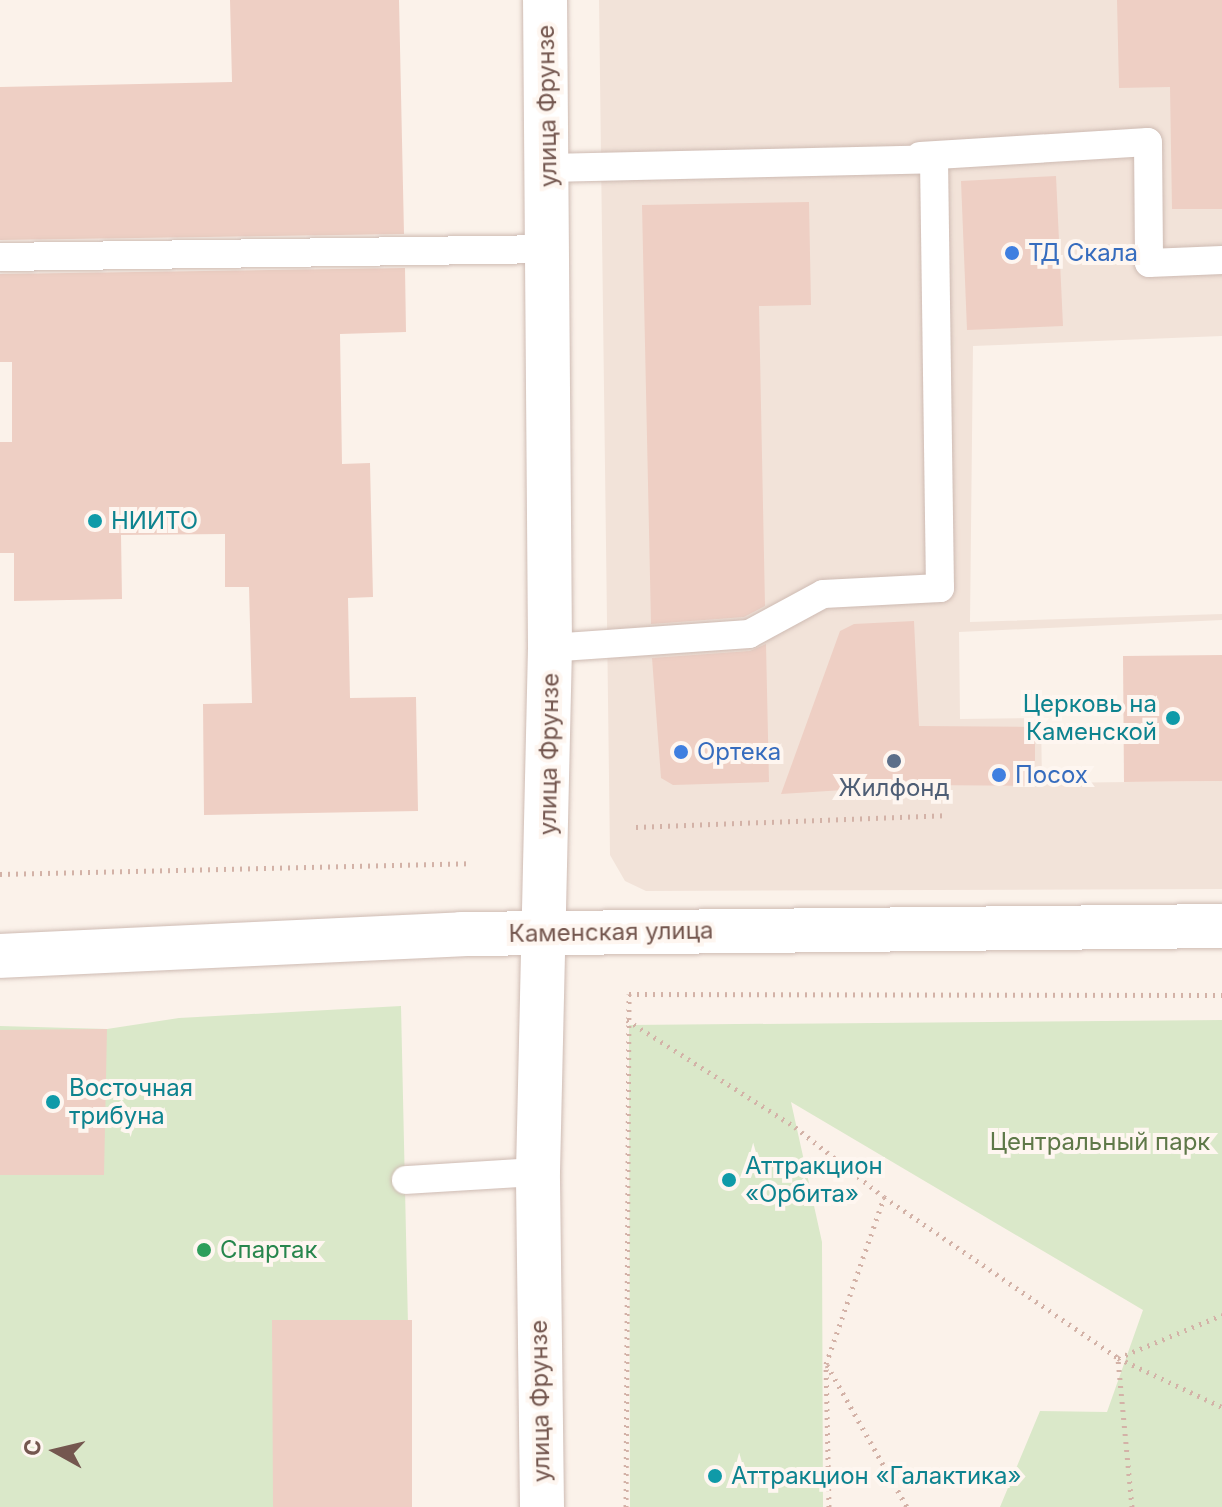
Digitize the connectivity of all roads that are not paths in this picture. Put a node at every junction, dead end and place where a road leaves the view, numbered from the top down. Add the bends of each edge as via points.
1 (545, 0) edge
2 (920, 156) junction
3 (548, 168) junction
4 (549, 249) junction
5 (0, 257) edge
6 (1222, 260) edge
7 (550, 648) junction
8 (1222, 926) edge
9 (545, 932) junction
10 (0, 956) edge
11 (538, 1172) junction
12 (406, 1180) dead end
13 (542, 1507) edge

1 - 3 main road, улица Фрунзе
2 - 3 lane
2 - 6 lane via 1148,142 1149,263
2 - 7 lane via 934,159 940,588 823,594 749,634
3 - 4 main road, улица Фрунзе
4 - 5 lane
4 - 7 main road, улица Фрунзе
7 - 9 main road, улица Фрунзе
8 - 9 main road, Каменская улица
9 - 10 main road, Каменская улица
9 - 11 main road, улица Фрунзе
11 - 12 lane
11 - 13 main road, улица Фрунзе

